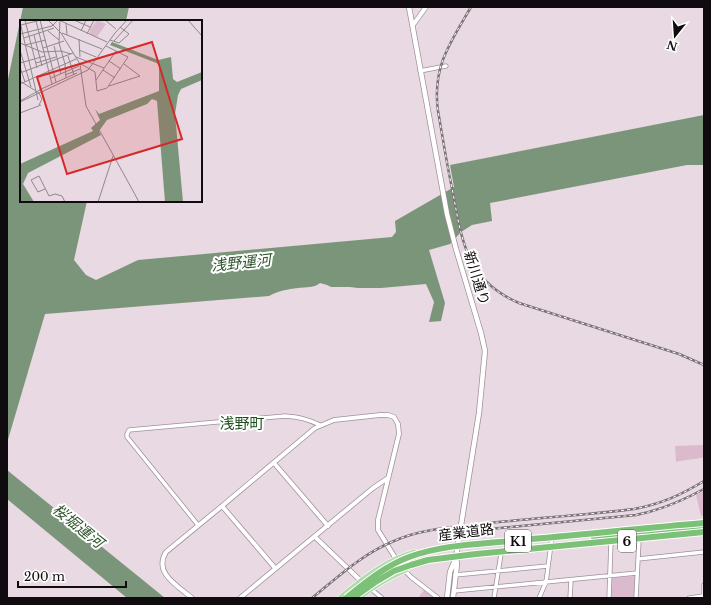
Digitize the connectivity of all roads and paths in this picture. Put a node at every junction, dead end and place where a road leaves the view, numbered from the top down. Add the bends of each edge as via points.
1 (409, 7) edge
2 (426, 7) edge
3 (412, 25) junction
4 (446, 66) dead end
5 (420, 71) junction
6 (320, 425) junction
7 (274, 463) junction
8 (388, 478) junction
9 (222, 506) junction
10 (704, 522) edge
11 (198, 525) junction
12 (328, 526) junction
13 (633, 528) junction
14 (704, 530) edge
15 (315, 536) junction
16 (552, 536) junction
17 (594, 537) junction
18 (639, 540) junction
19 (611, 542) junction
20 (458, 544) junction
21 (478, 544) junction
22 (550, 548) junction
23 (704, 552) edge
24 (476, 554) junction
25 (501, 554) junction
26 (456, 558) junction
27 (638, 558) junction
28 (396, 560) junction
29 (548, 566) junction
30 (275, 568) junction
31 (404, 570) junction
32 (498, 571) junction
33 (637, 573) junction
34 (455, 575) junction
35 (610, 576) junction
36 (571, 580) junction
37 (360, 581) junction
38 (546, 582) junction
39 (704, 585) edge
40 (496, 587) junction
41 (371, 589) junction
42 (454, 591) junction
43 (704, 596) edge
44 (192, 598) edge
45 (240, 598) edge
46 (340, 598) edge
47 (346, 598) edge
48 (353, 598) edge
49 (359, 598) edge
50 (382, 598) edge
51 (438, 598) edge
52 (447, 598) edge
53 (453, 598) edge
54 (494, 598) edge
55 (539, 598) edge
56 (570, 598) edge
57 (609, 598) edge
58 (636, 598) edge
59 (689, 598) edge

1 - 3 main road, 新川通り
2 - 3 street
3 - 5 main road, 新川通り
4 - 5 street
5 - 20 main road, 新川通り via 447,214 485,351 476,434
6 - 7 street
6 - 8 street via 334,420 364,416 394,417 398,424 398,434
6 - 11 street via 285,416 129,430 127,437
7 - 9 street
7 - 12 street
8 - 12 street
8 - 28 street via 378,530
9 - 11 street
9 - 30 street
10 - 13 main road, 産業道路 / 6
10 - 21 highway, K1, bridge
11 - 44 street via 166,552 162,564 168,578
12 - 15 street
13 - 16 main road, 産業道路 / 6
13 - 17 highway
14 - 17 highway
14 - 18 main road, 産業道路 / 6
14 - 24 highway, K1, bridge
15 - 30 street
15 - 37 street
16 - 20 main road, 産業道路 / 6
16 - 22 street
17 - 21 highway, bridge via 512,545
17 - 24 highway, bridge
18 - 19 main road, 産業道路 / 6
18 - 27 street
19 - 22 main road, 産業道路 / 6
19 - 35 street
20 - 26 main road, 新川通り
20 - 28 main road, 産業道路 / 6 via 407,554
21 - 47 highway, K1, bridge via 431,550 405,559 381,571
22 - 25 main road, 産業道路 / 6
22 - 29 street
23 - 27 street
24 - 48 highway, K1, bridge via 428,560 406,566 384,576
25 - 26 main road, 産業道路 / 6
25 - 32 street
26 - 31 main road, 産業道路 / 6 via 432,561
26 - 34 main road, 新川通り
26 - 52 main road, 新川通り via 450,572
27 - 33 street
28 - 31 street
28 - 37 main road, 産業道路 / 6
29 - 32 street
29 - 38 street
30 - 45 street
31 - 41 main road, 産業道路 / 6
31 - 51 street
32 - 34 street
32 - 40 street
33 - 35 street
33 - 58 street
34 - 42 main road, 新川通り
35 - 36 street
35 - 57 street
36 - 38 street
36 - 56 street
37 - 41 street
37 - 46 main road, 産業道路 / 6
38 - 40 street
38 - 55 street
39 - 43 street
40 - 42 street
40 - 54 street
41 - 49 main road, 産業道路 / 6
41 - 50 street
42 - 53 main road, 新川通り
43 - 59 street

